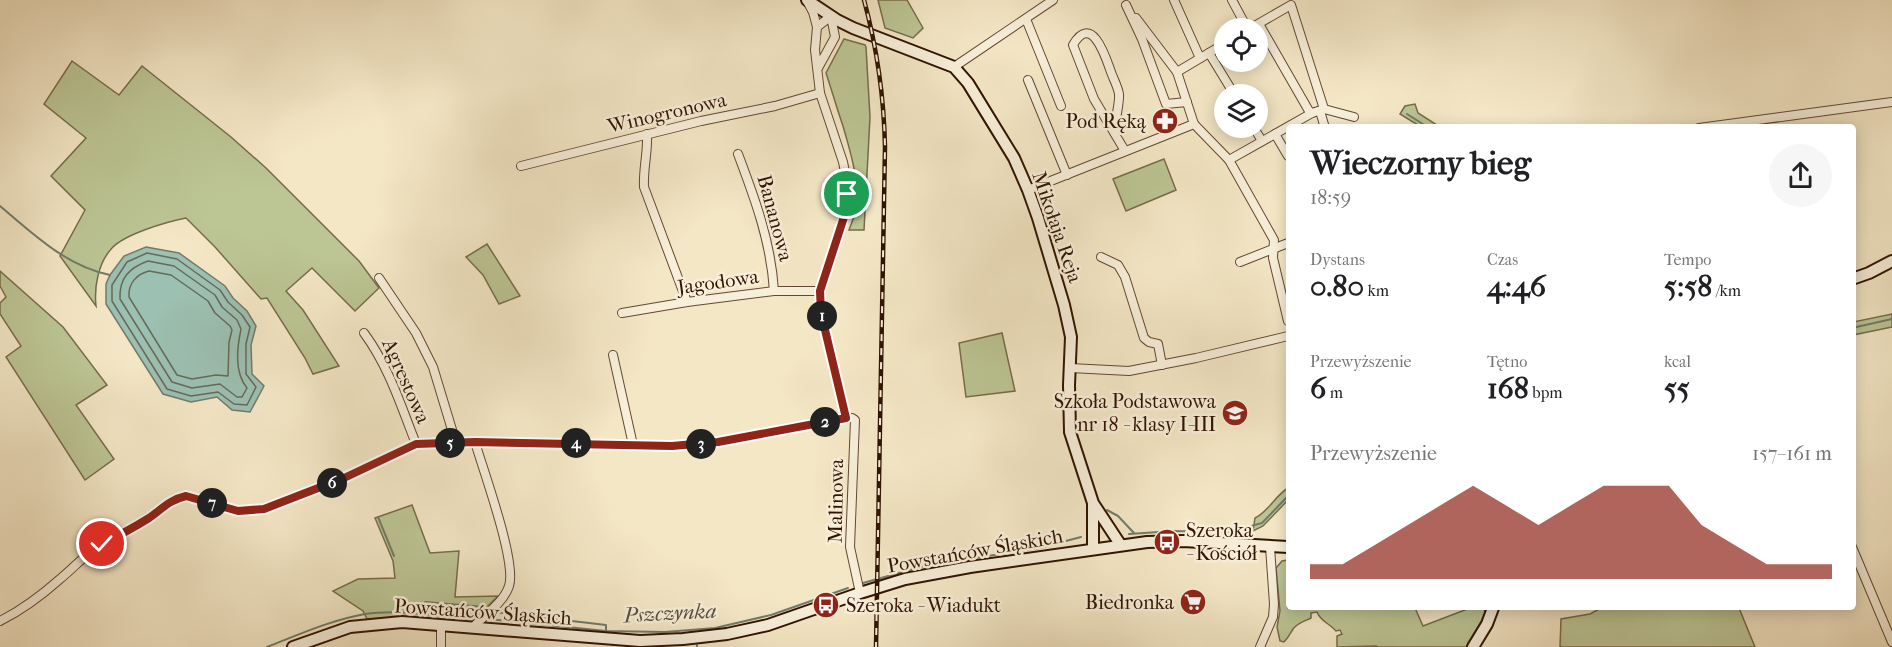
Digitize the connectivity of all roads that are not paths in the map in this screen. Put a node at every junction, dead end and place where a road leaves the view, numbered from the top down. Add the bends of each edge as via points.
1 (806, 0) edge
2 (1053, 0) edge
3 (1174, 0) edge
4 (1232, 0) edge
5 (1289, 3) edge
6 (831, 16) junction
7 (1243, 18) edge
8 (1268, 18) edge
9 (1026, 19) junction
10 (817, 27) junction
11 (853, 28) junction
12 (835, 37) junction
13 (1268, 40) edge
14 (1214, 50) edge
15 (1209, 53) junction
16 (1200, 58) junction
17 (954, 67) junction
18 (818, 68) junction
19 (1177, 72) junction
20 (1028, 80) dead end
21 (1228, 84) edge
22 (820, 93) junction
23 (1187, 102) junction
24 (1892, 102) edge
25 (1061, 106) dead end
26 (1319, 111) junction
27 (1354, 117) dead end
28 (1194, 124) junction
29 (1294, 124) edge
30 (1324, 124) edge
31 (1729, 124) edge
32 (1286, 128) edge
33 (1114, 130) junction
34 (647, 134) junction
35 (1275, 134) junction
36 (1260, 138) edge
37 (1262, 141) junction
38 (1125, 151) junction
39 (1286, 153) edge
40 (738, 154) dead end
41 (1229, 160) junction
42 (521, 166) dead end
43 (1067, 175) junction
44 (1028, 190) junction
45 (1286, 244) edge
46 (1273, 248) junction
47 (1101, 258) dead end
48 (1892, 261) edge
49 (1240, 262) dead end
50 (379, 278) dead end
51 (1856, 278) edge
52 (774, 291) junction
53 (820, 291) junction
54 (687, 302) junction
55 (622, 313) dead end
56 (1286, 313) edge
57 (364, 333) dead end
58 (1286, 336) edge
59 (613, 355) dead end
60 (1162, 364) junction
61 (1070, 368) junction
62 (846, 418) junction
63 (475, 442) junction
64 (456, 443) junction
65 (416, 444) junction
66 (633, 445) junction
67 (1093, 503) junction
68 (1120, 544) junction
69 (1270, 547) junction
70 (1286, 547) edge
71 (1093, 549) junction
72 (1856, 556) edge
73 (860, 593) junction
74 (1492, 610) edge
75 (0, 621) edge
76 (441, 625) junction
77 (473, 627) junction
78 (1892, 642) edge
79 (674, 643) edge
80 (292, 647) edge
81 (441, 647) edge
82 (1260, 647) edge
83 (1473, 647) edge

1 - 6 street
1 - 10 street
2 - 9 street
3 - 16 street
4 - 7 street
5 - 8 street
5 - 26 street
6 - 10 street
6 - 11 street
6 - 12 street
9 - 17 street
9 - 25 street
10 - 18 street, Malinowa
11 - 12 street
11 - 17 street
12 - 18 street
13 - 26 street via 1309,111
14 - 15 street
15 - 16 street
15 - 21 street
16 - 19 street
17 - 44 street, Mikołaja Reja via 1014,158
18 - 22 street, Malinowa
19 - 23 street
19 - 23 street via 1126,5 1166,104
20 - 43 street
22 - 34 street, Winogronowa
22 - 53 street, Malinowa via 843,162 847,205
23 - 28 street
24 - 31 street
26 - 27 street
26 - 29 street
26 - 30 street
28 - 38 street
28 - 41 street
32 - 35 street
33 - 33 street via 1094,99 1073,45 1086,34 1096,38 1101,46 1119,94
33 - 38 street
34 - 42 street, Winogronowa
34 - 54 street via 644,187
35 - 37 street
35 - 39 street
36 - 37 street
37 - 41 street
38 - 43 street
40 - 52 street, Bananowa via 765,228
41 - 46 street via 1274,240
43 - 44 street
44 - 61 street, Mikołaja Reja via 1064,305 1071,337
45 - 46 street
46 - 49 street
46 - 56 street
47 - 60 street via 1118,265 1125,277 1144,338 1158,344
48 - 51 street
50 - 64 street via 416,333 433,367
52 - 53 street, Jagodowa
52 - 54 street, Jagodowa
53 - 62 street, Malinowa via 821,313
54 - 55 street, Jagodowa
57 - 65 street, Agrestowa via 394,385
58 - 60 street
59 - 66 street
60 - 61 street via 1129,371
61 - 67 street, Mikołaja Reja via 1070,432
62 - 66 street via 718,442
62 - 73 street, Malinowa via 855,420 850,547
63 - 64 street
63 - 66 street
63 - 77 street via 509,557 511,578 502,599
64 - 65 street
65 - 75 street via 264,509 238,511 186,496 168,502 158,512 90,552 38,597
67 - 68 street, Mikołaja Reja
67 - 71 street, Mikołaja Reja
68 - 69 street, Powstańców Śląskich via 1183,541
68 - 71 street, Powstańców Śląskich
69 - 70 street, Powstańców Śląskich
69 - 82 street via 1273,617
71 - 73 street, Powstańców Śląskich via 905,579
72 - 78 street
73 - 79 street, Powstańców Śląskich via 768,625
74 - 83 street
76 - 77 street, Powstańców Śląskich
76 - 80 street, Powstańców Śląskich via 366,624
76 - 81 street
77 - 79 street, Powstańców Śląskich

